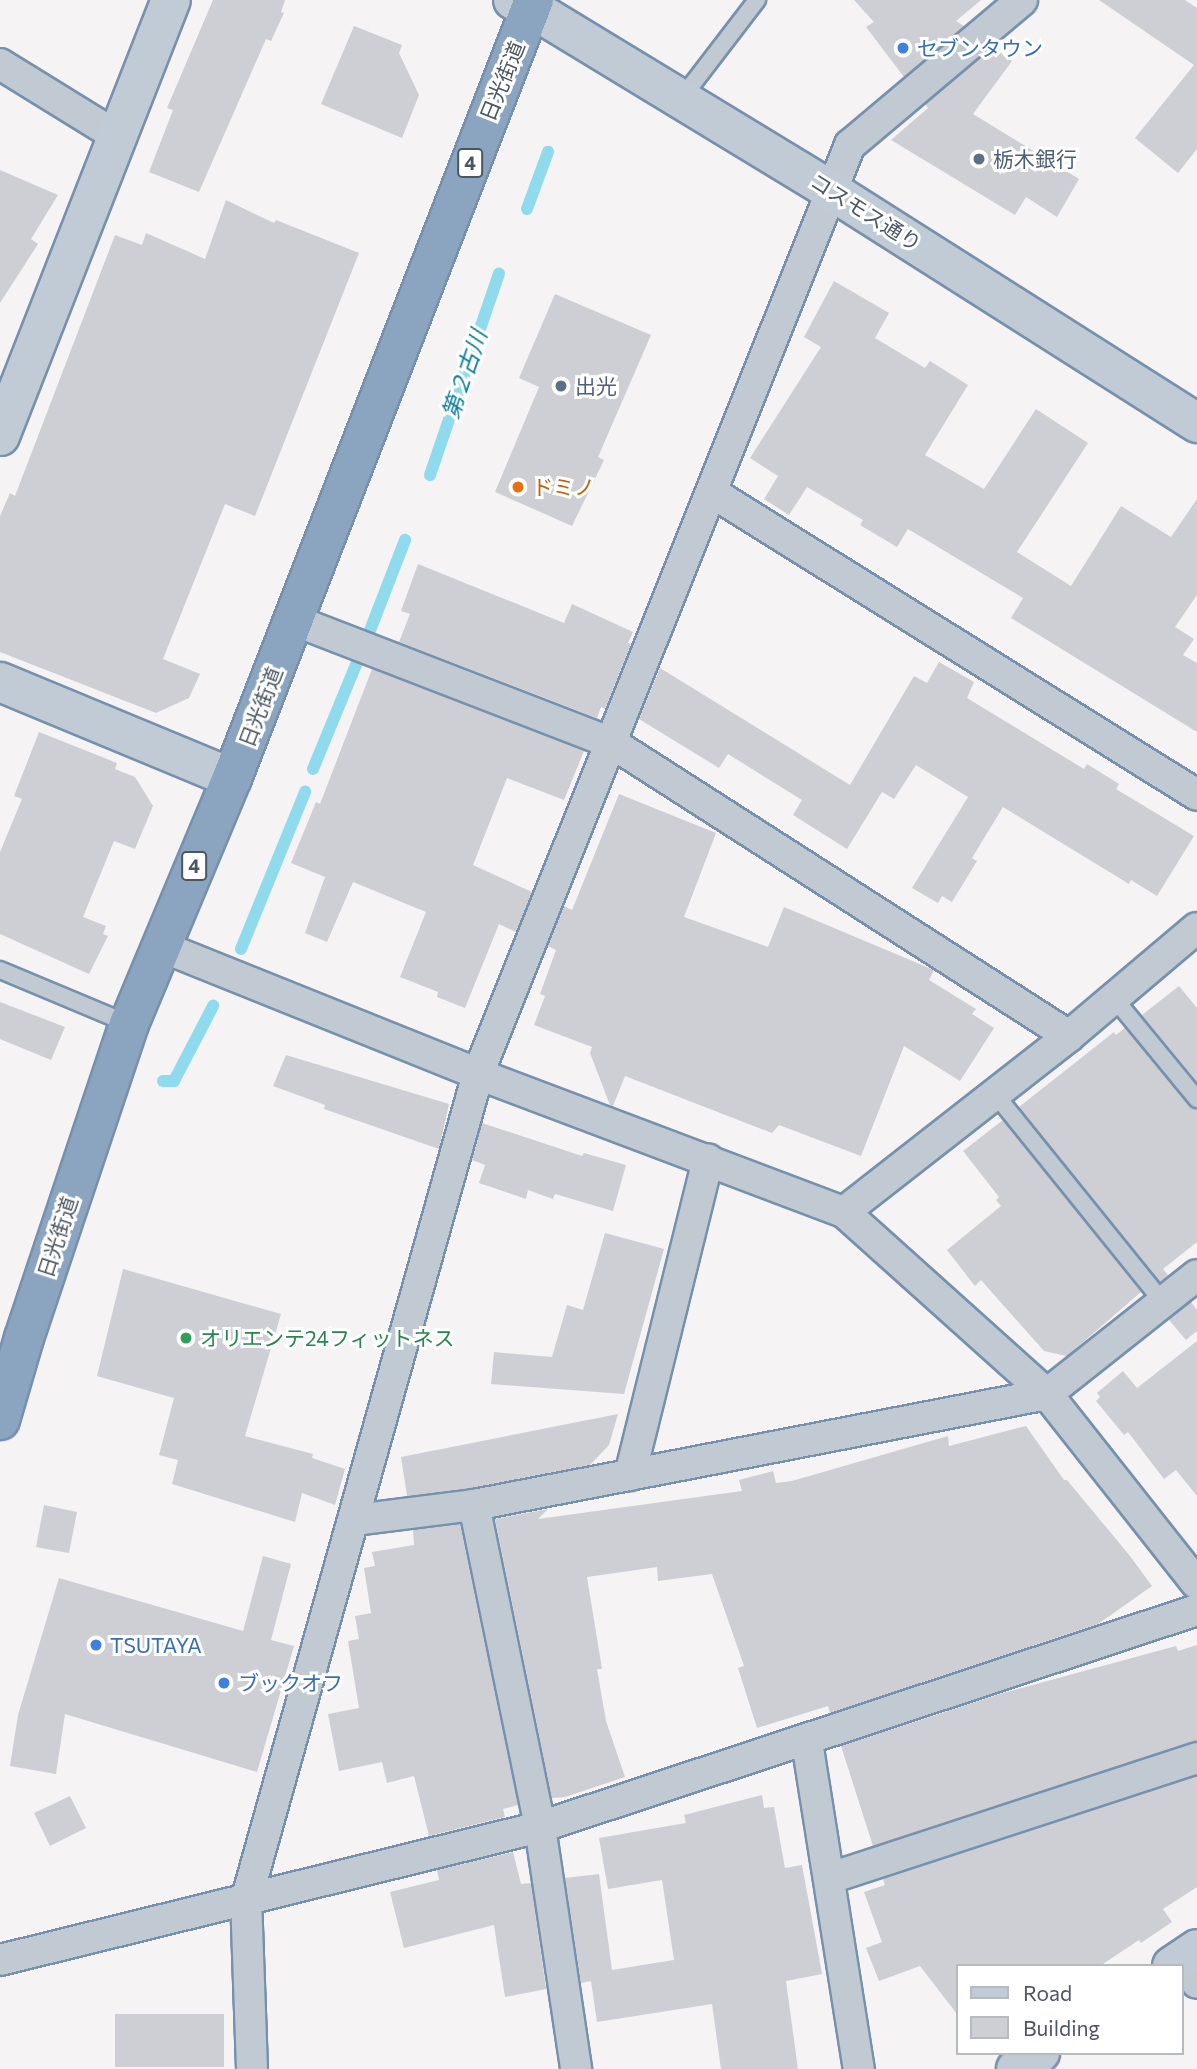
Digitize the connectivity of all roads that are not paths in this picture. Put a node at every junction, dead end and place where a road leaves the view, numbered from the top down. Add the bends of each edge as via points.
1 (172, 0) edge
2 (757, 0) edge
3 (1022, 0) edge
4 (525, 2) edge
5 (0, 64) edge
6 (681, 99) junction
7 (118, 137) junction
8 (830, 190) junction
9 (8, 388) edge
10 (1197, 423) edge
11 (0, 436) edge
12 (713, 493) junction
13 (293, 620) junction
14 (0, 682) edge
15 (612, 743) junction
16 (232, 778) junction
17 (1197, 795) edge
18 (1197, 928) edge
19 (160, 946) junction
20 (0, 970) edge
21 (1114, 998) junction
22 (129, 1024) junction
23 (1069, 1036) junction
24 (478, 1074) junction
25 (995, 1094) junction
26 (1197, 1099) edge
27 (708, 1160) junction
28 (844, 1212) junction
29 (1197, 1275) edge
30 (1163, 1302) junction
31 (1047, 1394) junction
32 (0, 1420) edge
33 (630, 1475) junction
34 (474, 1505) junction
35 (355, 1520) junction
36 (1197, 1584) edge
37 (1197, 1610) edge
38 (807, 1742) junction
39 (1197, 1758) edge
40 (540, 1827) junction
41 (830, 1878) junction
42 (246, 1901) junction
43 (0, 1960) edge
44 (252, 2069) edge
45 (576, 2069) edge
46 (859, 2069) edge

1 - 7 street
2 - 6 lane
3 - 8 street via 850,145
4 - 6 street, コスモス通り
4 - 13 highway, 日光街道 / 4
5 - 7 street
6 - 8 street, コスモス通り
7 - 9 street
8 - 10 street, コスモス通り
8 - 12 street
9 - 11 street
12 - 15 street
12 - 17 street
13 - 15 street
13 - 16 highway, 日光街道 / 4
14 - 16 street
15 - 23 street
15 - 24 street
16 - 19 highway, 日光街道 / 4
18 - 21 street
19 - 22 highway, 日光街道 / 4
19 - 24 street
20 - 22 lane
21 - 23 street
21 - 26 lane
22 - 32 highway, 日光街道 / 4
23 - 25 street
24 - 27 street
24 - 35 street
25 - 28 street
25 - 30 lane
27 - 28 street
27 - 33 street
28 - 31 street
29 - 30 street
30 - 31 street
31 - 33 street
31 - 36 street
33 - 34 street
34 - 35 street
34 - 40 street
35 - 42 street
37 - 38 street
38 - 40 street
38 - 41 street
39 - 41 street
40 - 42 street
40 - 45 street
41 - 46 street
42 - 43 street
42 - 44 street

